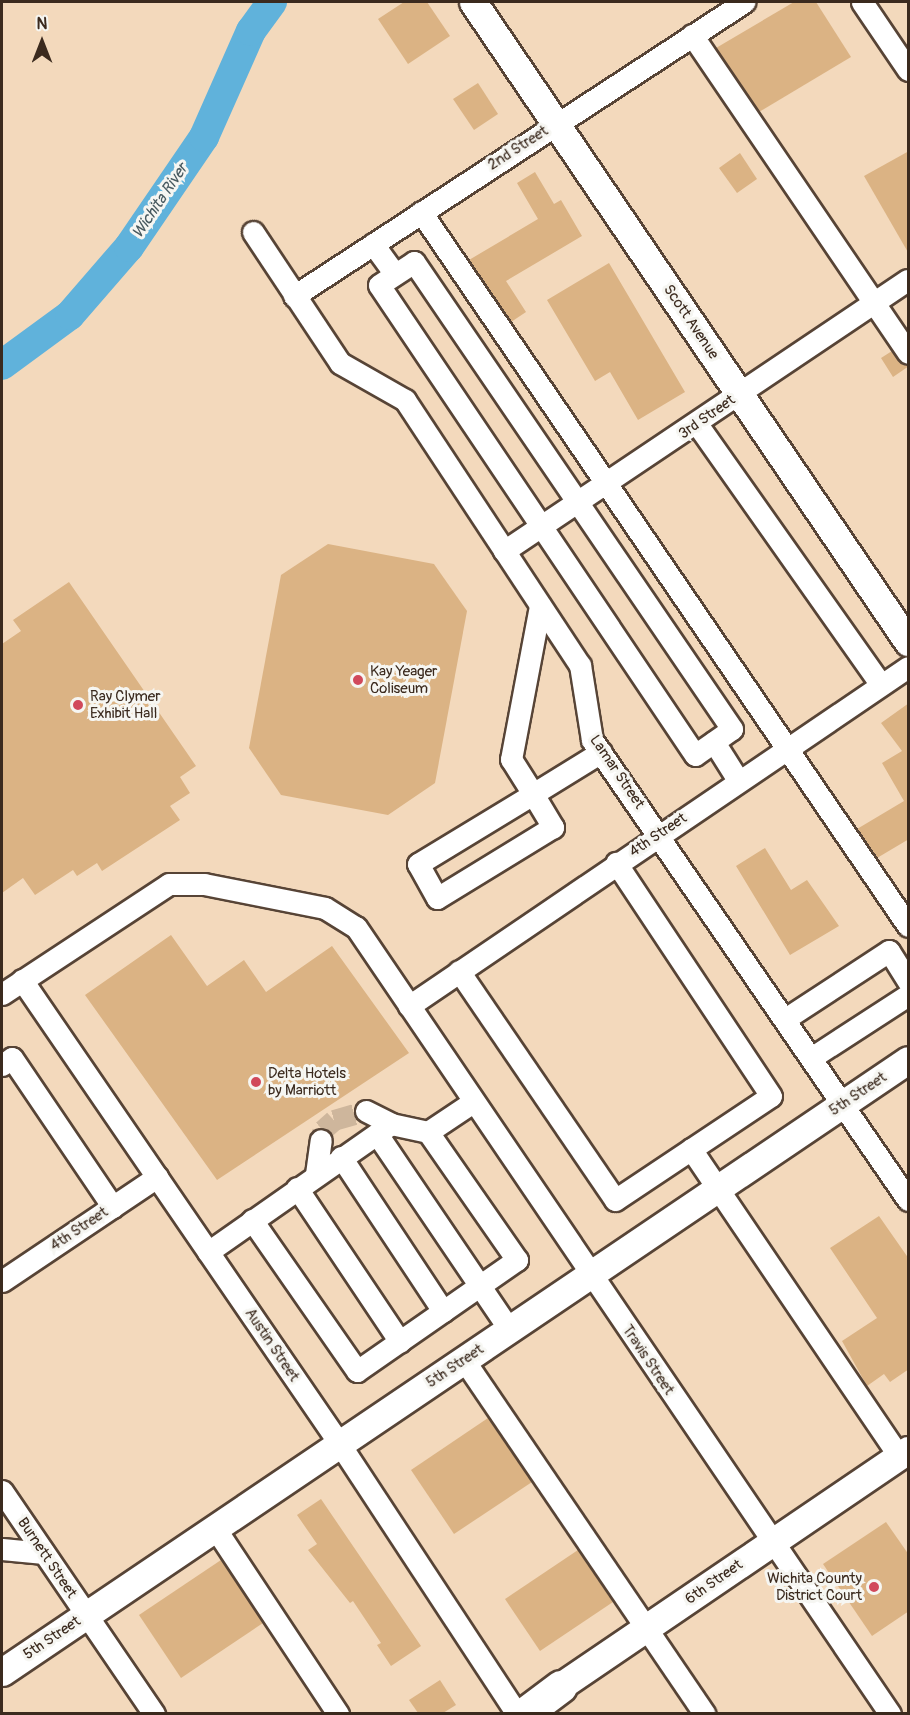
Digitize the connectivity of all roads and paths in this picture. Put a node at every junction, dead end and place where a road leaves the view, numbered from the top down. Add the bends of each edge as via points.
1 (473, 2) edge
2 (744, 2) edge
3 (862, 2) edge
4 (693, 35) junction
5 (909, 70) edge
6 (556, 124) junction
7 (421, 212) junction
8 (254, 232) dead end
9 (373, 244) junction
10 (395, 274) junction
11 (909, 280) edge
12 (294, 297) junction
13 (874, 303) junction
14 (909, 353) edge
15 (741, 393) junction
16 (697, 424) junction
17 (608, 485) junction
18 (579, 503) junction
19 (540, 528) junction
20 (504, 551) junction
21 (540, 606) junction
22 (909, 642) edge
23 (909, 667) edge
24 (881, 685) junction
25 (714, 742) junction
26 (786, 748) junction
27 (601, 752) junction
28 (738, 780) junction
29 (533, 794) junction
30 (659, 834) junction
31 (616, 863) junction
32 (909, 926) edge
33 (459, 971) junction
34 (22, 980) junction
35 (909, 981) edge
36 (2, 994) edge
37 (909, 994) edge
38 (409, 1006) junction
39 (785, 1019) junction
40 (811, 1058) junction
41 (909, 1060) edge
42 (2, 1065) edge
43 (473, 1102) junction
44 (843, 1104) junction
45 (366, 1111) dead end
46 (384, 1129) junction
47 (428, 1132) junction
48 (321, 1140) tunnel mouth
49 (691, 1149) junction
50 (341, 1157) junction
51 (316, 1174) junction
52 (157, 1177) junction
53 (297, 1188) junction
54 (717, 1189) junction
55 (909, 1200) edge
56 (113, 1207) junction
57 (252, 1220) junction
58 (208, 1252) junction
59 (591, 1276) junction
60 (2, 1281) edge
61 (481, 1285) junction
62 (443, 1311) junction
63 (509, 1329) junction
64 (400, 1341) junction
65 (464, 1360) junction
66 (339, 1443) junction
67 (904, 1453) edge
68 (2, 1491) edge
69 (215, 1528) junction
70 (771, 1542) junction
71 (2, 1549) edge
72 (44, 1553) junction
73 (86, 1615) junction
74 (647, 1629) junction
75 (2, 1672) edge
76 (561, 1687) junction
77 (154, 1713) edge
78 (339, 1713) edge
79 (518, 1713) edge
80 (525, 1713) edge
81 (705, 1713) edge
82 (890, 1713) edge

1 - 6 main road, Scott Avenue
2 - 4 street, 2nd Street
3 - 5 street
4 - 6 street, 2nd Street
4 - 13 street
6 - 7 street, 2nd Street
6 - 15 main road, Scott Avenue
7 - 9 street, 2nd Street
7 - 17 street
8 - 12 street, Lamar Street
9 - 10 street
9 - 12 street, 2nd Street
10 - 18 street via 414,262
10 - 19 street via 379,285
11 - 13 street, 3rd Street
12 - 20 street, Lamar Street via 339,363 405,400
13 - 14 street
13 - 15 street, 3rd Street
15 - 16 street, 3rd Street
15 - 22 main road, Scott Avenue
16 - 17 street, 3rd Street
16 - 24 street
17 - 18 street, 3rd Street
17 - 26 street
18 - 19 street, 3rd Street
18 - 25 street via 732,729
19 - 20 street, 3rd Street
19 - 25 street via 695,755
20 - 21 street, Lamar Street
21 - 27 street, Lamar Street via 580,665 588,728
21 - 29 street via 512,759
23 - 24 street, 4th Street
24 - 26 street, 4th Street
25 - 28 street
26 - 28 street, 4th Street
26 - 32 street
27 - 29 street
27 - 30 street, Lamar Street
28 - 30 street, 4th Street
29 - 29 street via 418,864 437,898 553,827
30 - 31 street, 4th Street
30 - 39 street, Lamar Street
31 - 33 street, 4th Street
31 - 49 street via 771,1096
33 - 38 street, 4th Street
33 - 49 street via 615,1200
34 - 36 street, Travis Street
34 - 38 street, Travis Street via 148,894 185,881 325,908 343,916 369,943
34 - 52 street, Austin Street
35 - 39 street via 889,951
37 - 40 street
38 - 43 street, Travis Street
39 - 40 street, Lamar Street
40 - 44 street, Lamar Street
41 - 44 main road, 5th Street
42 - 56 street via 12,1058
43 - 47 street
43 - 59 street, Travis Street
44 - 54 main road, 5th Street
44 - 55 street, Lamar Street
45 - 46 street
46 - 47 street
46 - 50 street
46 - 61 street
47 - 61 street via 517,1260
48 - 51 street
49 - 54 street
50 - 51 street
50 - 62 street
51 - 53 street
52 - 56 street, 4th Street
52 - 58 street, Austin Street
53 - 57 street
53 - 64 street
54 - 59 main road, 5th Street
54 - 67 street
56 - 60 street, 4th Street
57 - 58 street
57 - 64 street via 357,1371
58 - 66 street, Austin Street
59 - 63 main road, 5th Street
59 - 70 street, Travis Street
61 - 62 street
61 - 63 street
62 - 64 street
63 - 65 main road, 5th Street
65 - 66 main road, 5th Street
65 - 74 street
66 - 69 main road, 5th Street
66 - 79 street, Austin Street
67 - 70 main road, 6th Street
68 - 72 street, Burnett Street
69 - 73 main road, 5th Street
69 - 78 street
70 - 74 main road, 6th Street
70 - 82 street, Travis Street
71 - 72 street
72 - 73 street, Burnett Street
73 - 75 main road, 5th Street
73 - 77 street, Burnett Street
74 - 76 main road, 6th Street
74 - 81 street
76 - 79 main road, 6th Street
76 - 80 highway

